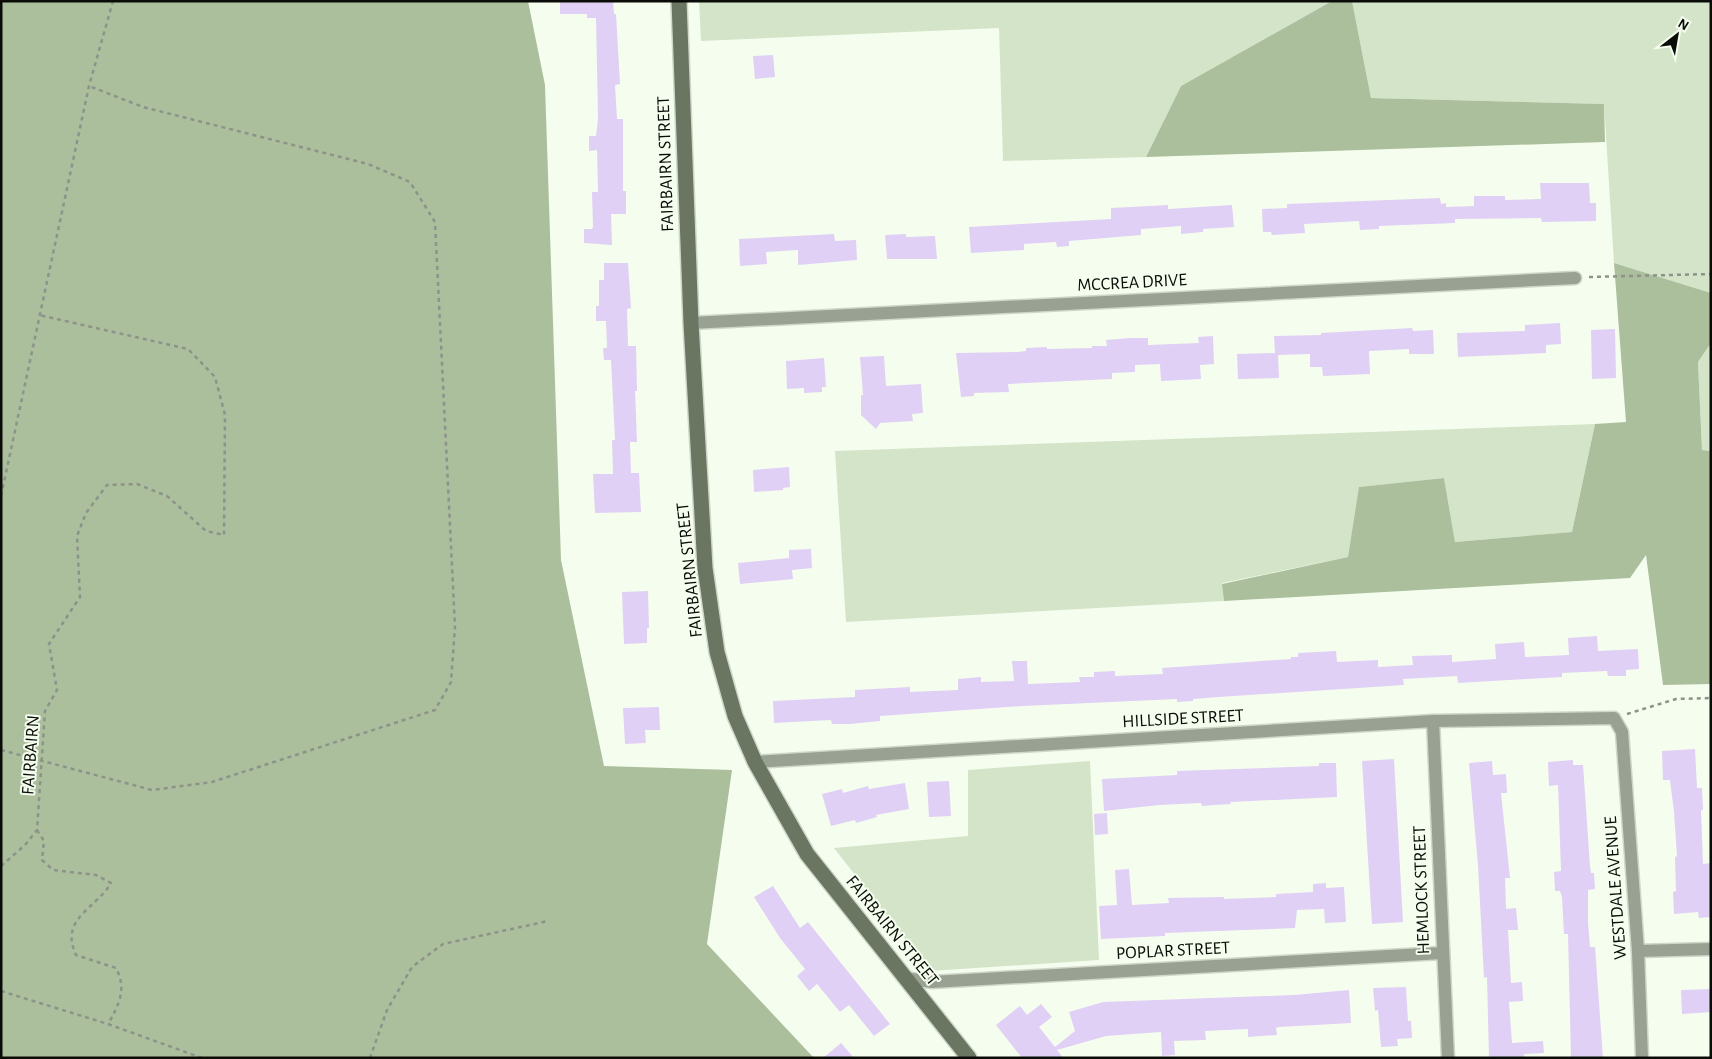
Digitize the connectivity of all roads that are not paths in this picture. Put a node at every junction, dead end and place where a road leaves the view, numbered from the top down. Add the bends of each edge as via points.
1 (679, 1) edge
2 (1575, 278) road end
3 (691, 323) junction
4 (1614, 718) joint
5 (1433, 721) junction
6 (755, 762) junction
7 (1711, 949) edge
8 (1638, 951) junction
9 (1442, 953) junction
10 (905, 978) junction
11 (969, 1058) edge
12 (1448, 1058) edge
13 (1642, 1058) edge

1 - 3 main road, FAIRBAIRN STREET
2 - 3 street, MCCREA DRIVE
3 - 6 main road, FAIRBAIRN STREET via 705,568 717,652 735,716
4 - 5 street, HILLSIDE STREET
4 - 8 street, WESTDALE AVENUE via 1622,732
5 - 6 street, HILLSIDE STREET
5 - 9 street, HEMLOCK STREET
6 - 10 main road, FAIRBAIRN STREET via 807,854
7 - 8 street
8 - 13 street, WESTDALE AVENUE
9 - 10 street, POPLAR STREET via 932,982
9 - 12 street, HEMLOCK STREET
10 - 11 main road, FAIRBAIRN STREET

